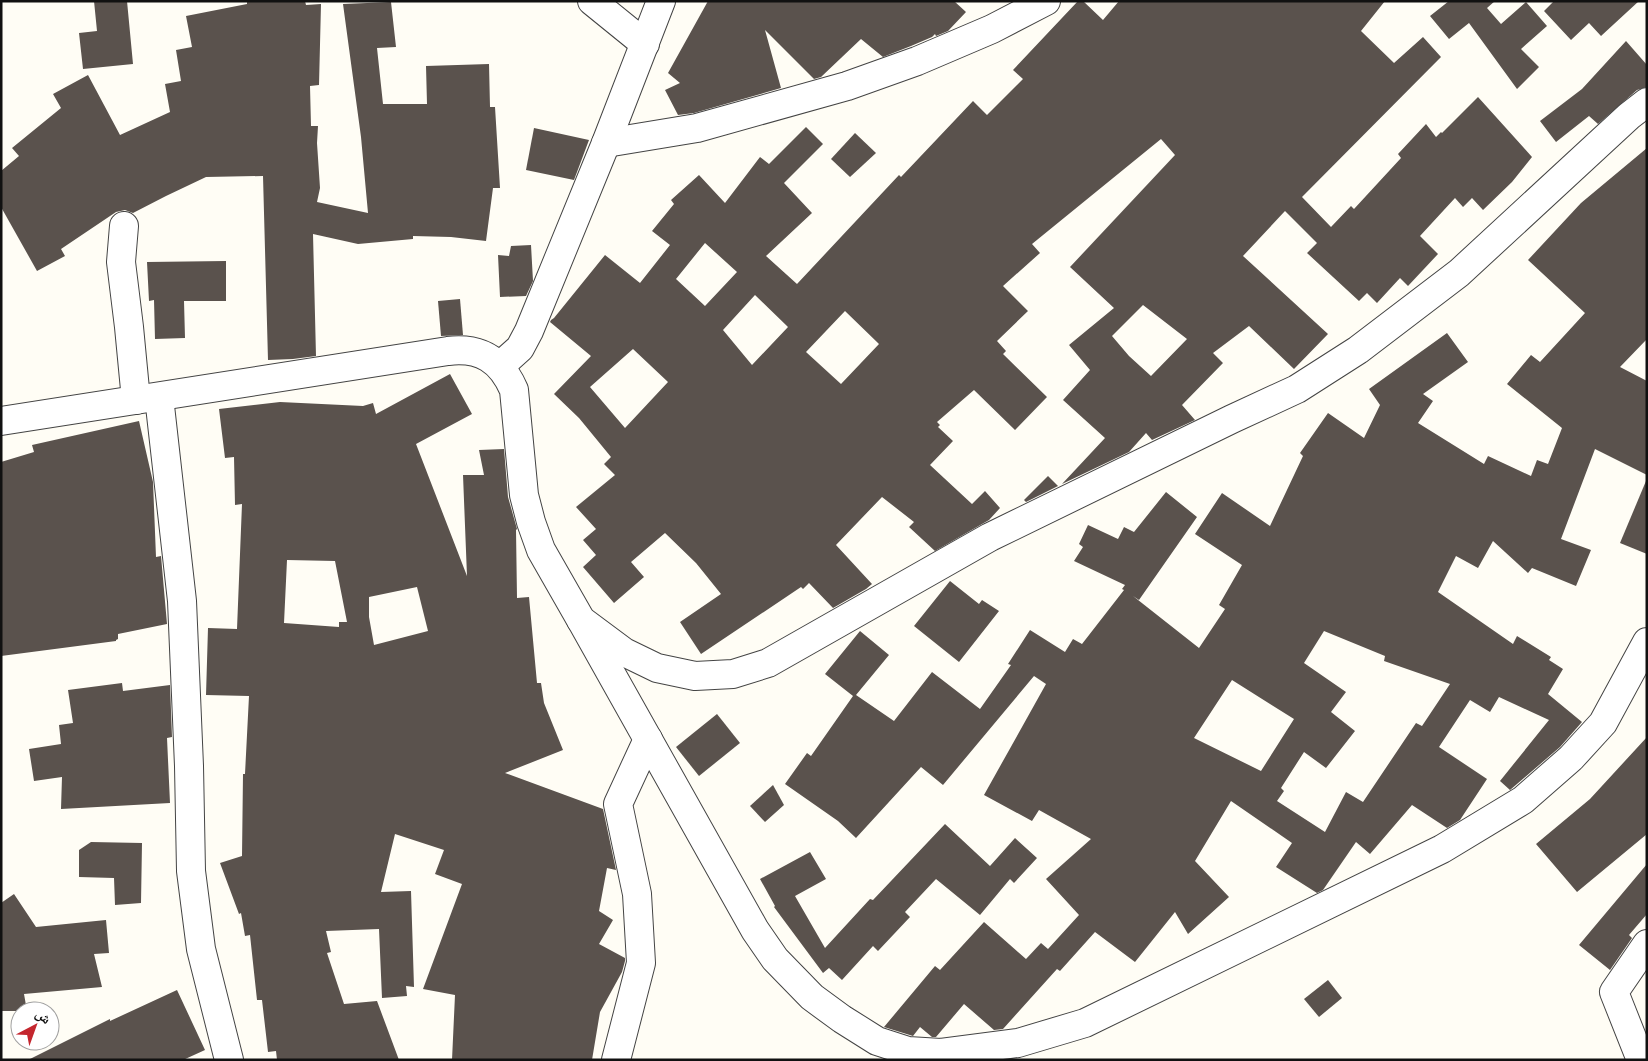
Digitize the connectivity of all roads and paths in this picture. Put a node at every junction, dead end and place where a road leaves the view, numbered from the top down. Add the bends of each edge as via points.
1 (592, 1) edge
2 (661, 1) edge
3 (1046, 1) edge
4 (644, 44) junction
5 (1647, 102) edge
6 (606, 143) junction
7 (124, 226) dead end
8 (500, 366) junction
9 (147, 399) junction
10 (1, 421) edge
11 (581, 620) junction
12 (1647, 642) edge
13 (648, 739) junction
14 (1647, 944) edge
15 (229, 1060) edge
16 (616, 1060) edge
17 (1641, 1060) edge

1 - 4 street
2 - 4 street
3 - 6 street via 926,58 847,86 697,128
4 - 6 street
5 - 11 street via 1459,273 1358,350 1297,389 990,537 768,663 724,675 695,676 657,668 624,652
6 - 8 street via 529,331 520,348
7 - 9 street via 121,262 129,327
8 - 9 street via 483,354 462,349
8 - 11 street via 514,390 524,495 531,522 541,550
9 - 10 street
9 - 15 street via 182,601 191,871 201,949
11 - 13 street
12 - 13 street via 1603,723 1571,758 1522,800 1442,849 1085,1023 1018,1043 941,1053 908,1051 877,1041 812,997 775,959 755,930
13 - 16 street via 618,804 637,894 641,963
14 - 17 street via 1614,992

